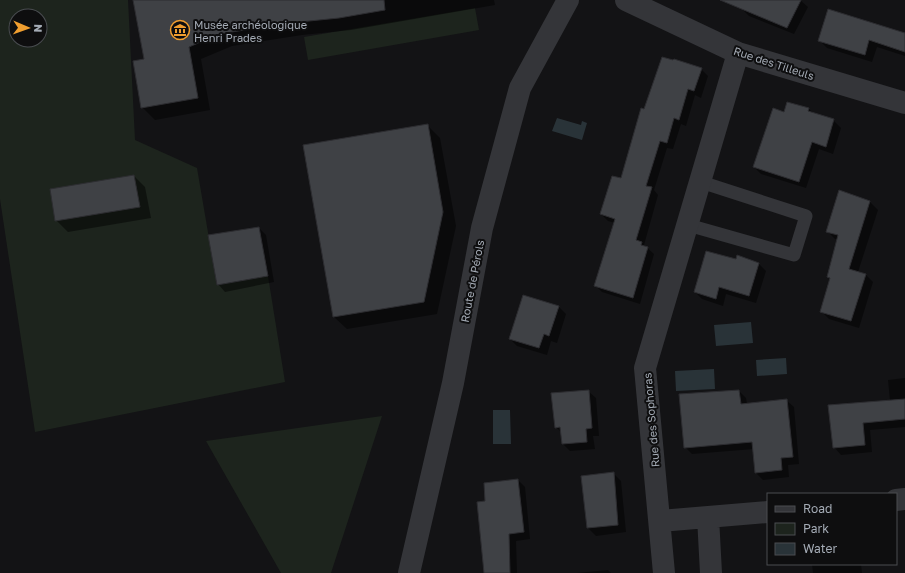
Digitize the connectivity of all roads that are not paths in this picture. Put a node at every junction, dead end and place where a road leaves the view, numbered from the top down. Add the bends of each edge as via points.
1 (568, 0) edge
2 (626, 0) edge
3 (738, 54) junction
4 (905, 103) edge
5 (700, 182) junction
6 (688, 224) junction
7 (767, 512) edge
8 (708, 518) junction
9 (660, 521) junction
10 (408, 573) edge
11 (664, 573) edge
12 (711, 573) edge

1 - 10 street, Route de Pérols via 520,88 482,228 453,383
2 - 3 street, Rue des Tilleuls
3 - 4 street, Rue des Tilleuls
3 - 5 street, Rue des Sophoras
5 - 6 street, Rue des Sophoras
5 - 6 lane via 806,216 794,255
6 - 9 street, Rue des Sophoras via 645,368
7 - 8 street
8 - 9 street
8 - 12 street
9 - 11 street, Rue des Sophoras

